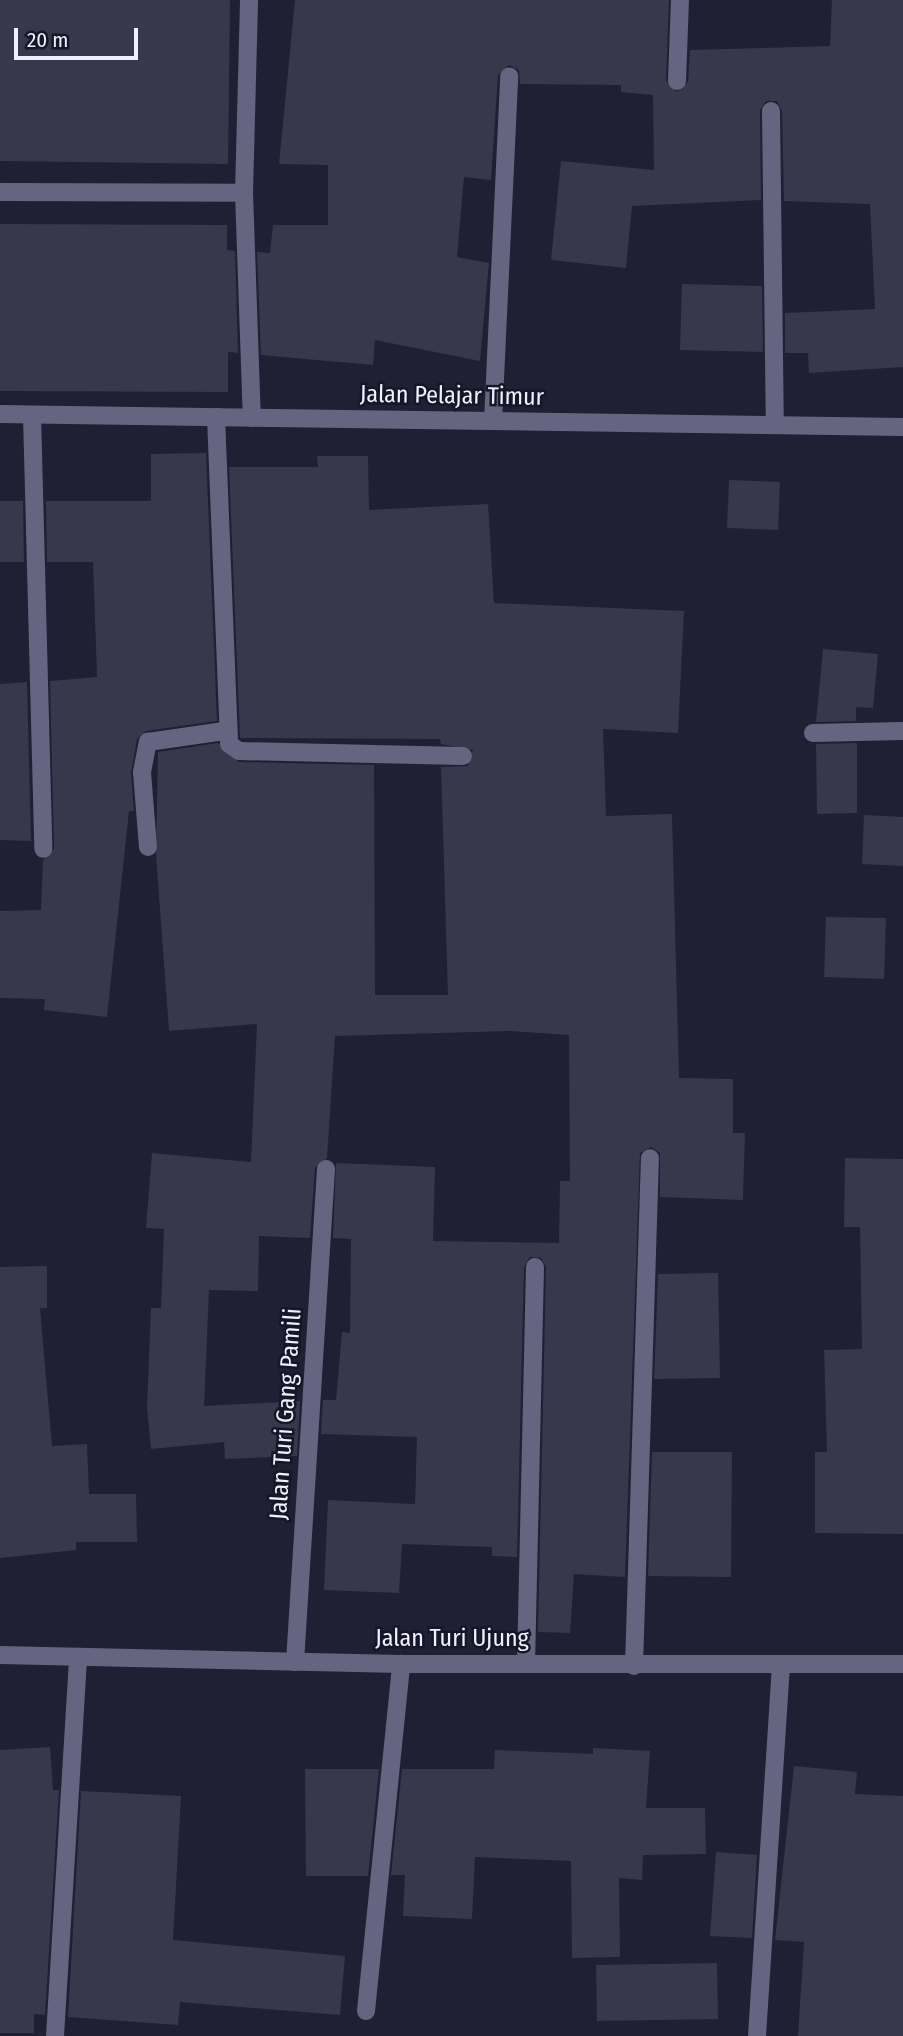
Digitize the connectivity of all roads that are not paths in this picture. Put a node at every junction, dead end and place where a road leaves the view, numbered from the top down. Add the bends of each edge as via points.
1 (250, 0) edge
2 (680, 0) edge
3 (509, 76) dead end
4 (677, 81) dead end
5 (771, 111) dead end
6 (0, 192) edge
7 (244, 193) junction
8 (0, 414) edge
9 (32, 415) junction
10 (216, 417) junction
11 (252, 418) junction
12 (493, 421) junction
13 (775, 425) junction
14 (903, 427) edge
15 (225, 731) junction
16 (903, 731) edge
17 (813, 733) dead end
18 (463, 756) dead end
19 (148, 847) dead end
20 (43, 849) dead end
21 (650, 1158) dead end
22 (326, 1169) dead end
23 (535, 1267) dead end
24 (0, 1655) edge
25 (78, 1657) junction
26 (295, 1662) junction
27 (401, 1664) junction
28 (526, 1664) junction
29 (903, 1664) edge
30 (634, 1666) junction
31 (781, 1666) junction
32 (366, 2011) dead end
33 (55, 2036) edge
34 (757, 2036) edge

1 - 7 street
2 - 4 street
3 - 12 street
5 - 13 street
6 - 7 street
7 - 11 street
8 - 9 street, Jalan Pelajar Timur
9 - 10 street, Jalan Pelajar Timur
9 - 20 street
10 - 11 street, Jalan Pelajar Timur
10 - 15 street
11 - 12 street, Jalan Pelajar Timur
12 - 13 street, Jalan Pelajar Timur
13 - 14 street, Jalan Pelajar Timur
15 - 18 street via 239,751
15 - 19 street via 148,742 142,753
16 - 17 street
21 - 30 street
22 - 26 street, Jalan Turi Gang Pamili
23 - 28 street
24 - 25 street, Jalan Turi Ujung
25 - 26 street, Jalan Turi Ujung
25 - 33 street
26 - 27 street, Jalan Turi Ujung
27 - 28 street, Jalan Turi Ujung
27 - 32 street
28 - 30 street, Jalan Turi Ujung
29 - 31 street, Jalan Turi Ujung
30 - 31 street, Jalan Turi Ujung
31 - 34 street

